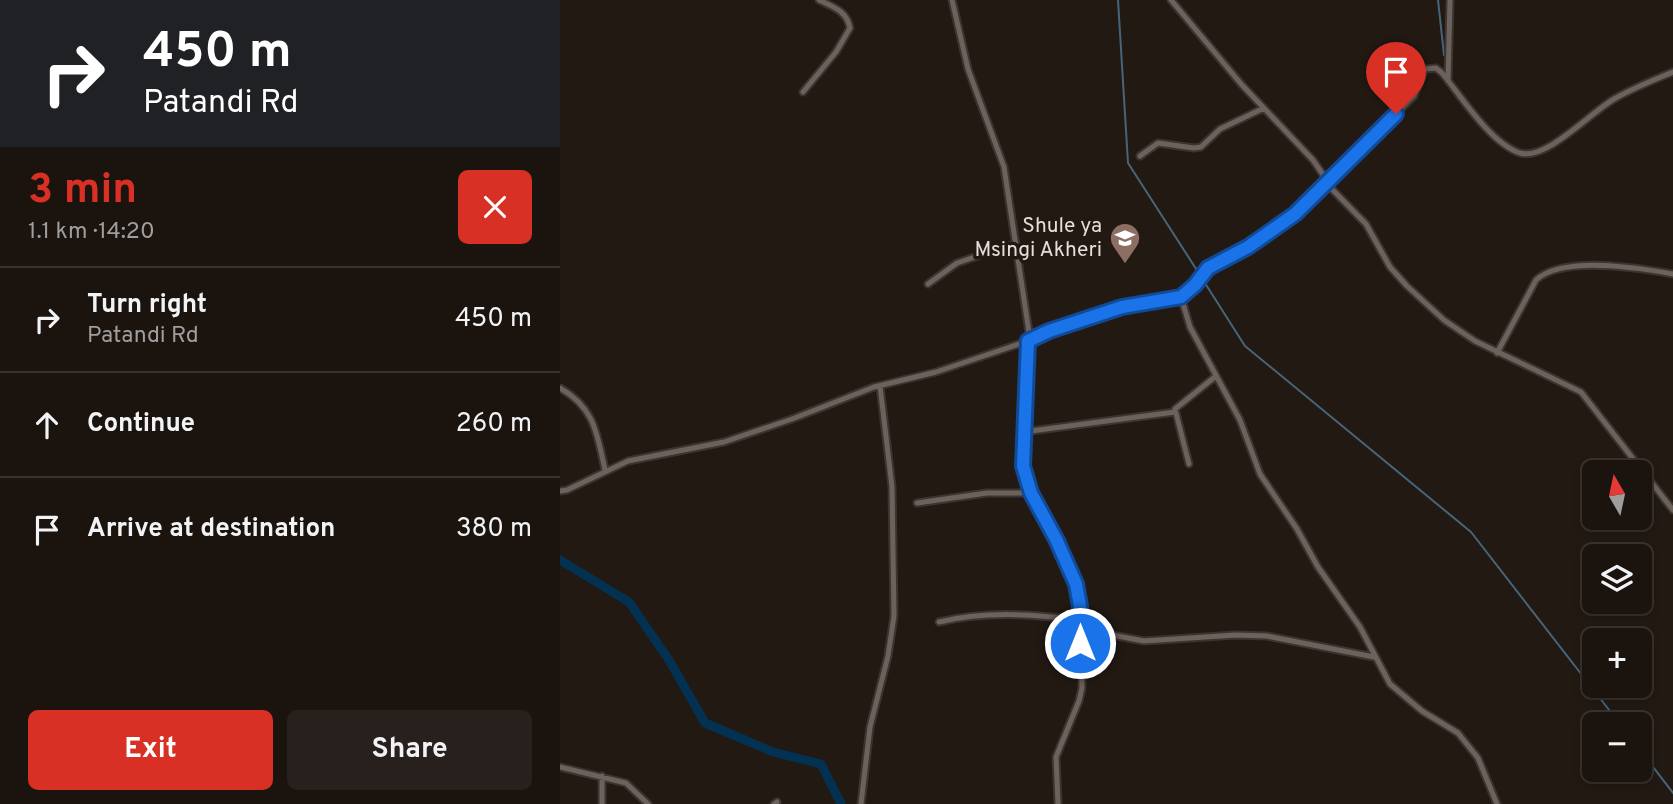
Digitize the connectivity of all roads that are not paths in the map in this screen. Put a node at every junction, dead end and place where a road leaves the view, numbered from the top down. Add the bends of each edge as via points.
1 (819, 0) edge
2 (952, 0) edge
3 (1171, 0) edge
4 (1450, 0) edge
5 (1673, 72) edge
6 (1448, 81) junction
7 (803, 92) dead end
8 (1264, 108) junction
9 (1140, 156) dead end
10 (1327, 182) junction
11 (1016, 243) junction
12 (1673, 274) edge
13 (928, 284) dead end
14 (1181, 297) junction
15 (1029, 340) junction
16 (1497, 353) junction
17 (1216, 376) junction
18 (880, 386) junction
19 (560, 388) edge
20 (1175, 411) junction
21 (1023, 432) junction
22 (1189, 464) dead end
23 (605, 470) junction
24 (560, 491) edge
25 (1031, 493) junction
26 (917, 503) dead end
27 (1673, 510) edge
28 (1080, 620) junction
29 (939, 622) dead end
30 (1080, 629) junction
31 (1374, 657) junction
32 (560, 767) edge
33 (602, 776) junction
34 (602, 804) edge
35 (648, 804) edge
36 (861, 804) edge
37 (1058, 804) edge
38 (1497, 804) edge

1 - 7 street via 844,14 850,28
2 - 11 street via 968,69 1002,160
3 - 8 street
4 - 6 street
5 - 6 street via 1613,100 1533,154 1518,152 1497,137
6 - 10 street via 1436,68 1425,69 1414,96
8 - 9 street via 1220,129 1201,147 1158,143
8 - 10 street via 1313,160
10 - 14 street via 1268,234 1206,270
10 - 16 street via 1366,224 1406,286 1460,332
11 - 13 street via 957,263
11 - 15 street
12 - 16 street via 1606,265 1549,272 1536,280
14 - 15 street via 1122,307
14 - 17 street via 1190,327
15 - 18 street
15 - 21 street
16 - 27 street via 1581,393
17 - 20 street
17 - 31 street via 1240,420 1265,484 1360,626
18 - 23 street via 724,442 644,456
18 - 36 street via 892,488 894,616 870,727
19 - 23 street via 588,411
20 - 21 street
20 - 22 street
21 - 25 street via 1023,462
23 - 24 street
25 - 26 street via 987,493
25 - 28 street via 1071,570
28 - 29 street via 989,614
28 - 30 street
30 - 31 street via 1138,641 1267,636
30 - 37 street via 1081,696 1056,757
31 - 38 street via 1399,694 1458,733 1478,758
32 - 33 street
33 - 34 street
33 - 35 street via 630,785

